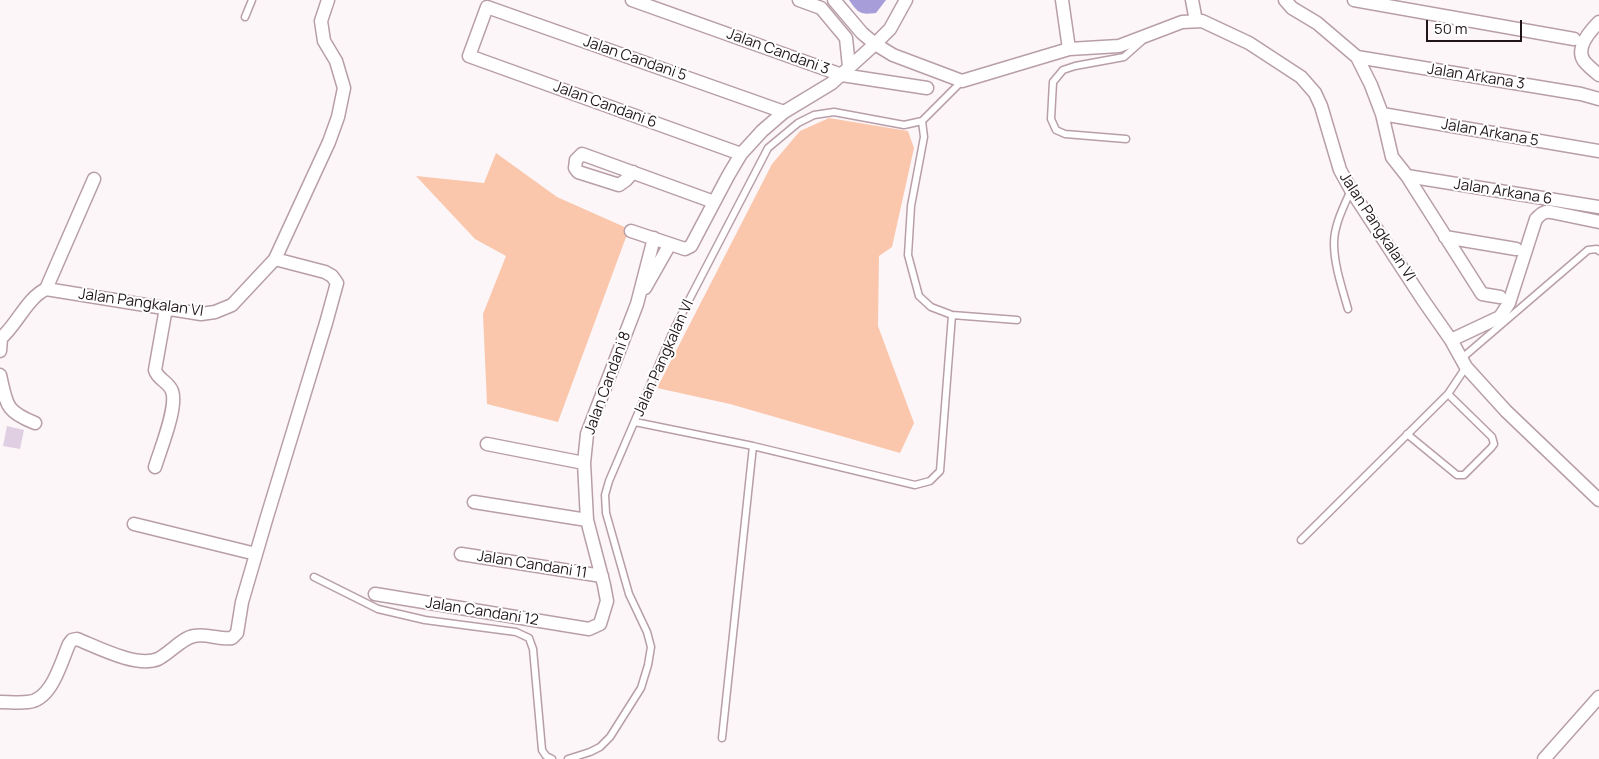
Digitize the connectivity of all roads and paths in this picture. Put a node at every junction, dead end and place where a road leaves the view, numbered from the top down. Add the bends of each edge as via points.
1 (252, 0) edge
2 (328, 0) edge
3 (632, 0) edge
4 (799, 0) edge
5 (834, 0) edge
6 (906, 0) edge
7 (1062, 0) edge
8 (1192, 0) edge
9 (1285, 0) edge
10 (1354, 0) edge
11 (819, 4) edge
12 (487, 7) joint
13 (245, 17) dead end
14 (1196, 21) junction
15 (1599, 22) edge
16 (1152, 32) junction
17 (1574, 39) dead end
18 (875, 44) junction
19 (1069, 49) junction
20 (1357, 57) junction
21 (845, 71) junction
22 (1599, 75) edge
23 (962, 81) junction
24 (927, 88) dead end
25 (1597, 98) edge
26 (784, 112) junction
27 (1382, 114) junction
28 (922, 121) junction
29 (1126, 139) dead end
30 (1599, 151) edge
31 (741, 154) junction
32 (633, 172) dead end
33 (1407, 176) junction
34 (94, 179) dead end
35 (1351, 190) junction
36 (714, 202) junction
37 (1599, 207) edge
38 (1599, 222) edge
39 (631, 231) dead end
40 (1445, 237) junction
41 (654, 238) junction
42 (670, 244) junction
43 (1516, 248) dead end
44 (1599, 250) edge
45 (275, 258) junction
46 (46, 289) junction
47 (1500, 296) dead end
48 (637, 304) junction
49 (166, 308) junction
50 (1348, 309) dead end
51 (952, 314) junction
52 (1017, 320) dead end
53 (1, 338) edge
54 (1452, 340) junction
55 (0, 351) edge
56 (1464, 363) junction
57 (0, 375) edge
58 (1448, 394) junction
59 (635, 422) junction
60 (35, 423) dead end
61 (1408, 434) junction
62 (487, 444) dead end
63 (753, 446) junction
64 (584, 463) junction
65 (155, 467) dead end
66 (1599, 500) edge
67 (474, 502) dead end
68 (587, 520) junction
69 (134, 524) dead end
70 (1301, 540) dead end
71 (256, 554) junction
72 (461, 554) dead end
73 (602, 576) junction
74 (314, 577) dead end
75 (375, 594) dead end
76 (588, 630) joint
77 (1599, 697) edge
78 (0, 702) edge
79 (722, 738) dead end
80 (552, 759) edge
81 (568, 759) edge
82 (1544, 759) edge

1 - 13 lane
2 - 45 street, Jalan Pangkalan VI via 321,21 324,41 336,61 344,88 329,142
3 - 21 street, Jalan Candani 3
4 - 11 street
5 - 18 street
6 - 18 street via 890,29
7 - 19 street
8 - 14 street
9 - 20 street
10 - 17 street
11 - 21 street via 846,38
12 - 26 street, Jalan Candani 5
12 - 31 street, Jalan Candani 6 via 469,56
14 - 16 street, Jalan Pangkalan VI
14 - 35 street, Jalan Pangkalan VI via 1249,43 1300,77 1315,93 1340,170
15 - 22 street via 1587,36 1582,54 1584,61
16 - 19 street, Jalan Pangkalan VI via 1119,46
16 - 29 lane via 1124,58 1063,70 1053,82 1051,119 1056,130 1065,134
18 - 21 street
18 - 23 street via 893,55
19 - 23 street, Jalan Pangkalan VI
20 - 25 street, Jalan Arkana 3
20 - 27 street
21 - 24 street, Jalan Candani 3
21 - 26 street via 832,83
23 - 28 lane, Jalan Pangkalan VI
26 - 31 street
27 - 30 street, Jalan Arkana 5
27 - 33 street via 1392,157
28 - 51 lane via 924,137 910,206 908,255 920,296 931,307
28 - 59 lane, Jalan Pangkalan VI via 904,125 834,112 814,115 798,123 768,148 674,329
31 - 36 street
32 - 36 street
33 - 37 street, Jalan Arkana 6
33 - 40 street
34 - 46 street
35 - 50 lane via 1334,243
35 - 54 street, Jalan Pangkalan VI
36 - 42 street via 691,246 685,249
38 - 54 street via 1546,211 1542,213 1536,219 1504,312 1500,317
39 - 41 street
40 - 43 street
40 - 47 street via 1482,294
41 - 42 street
41 - 48 street, Jalan Candani 8
42 - 48 street, Jalan Candani 8
44 - 56 lane via 1588,250
45 - 49 street, Jalan Pangkalan VI via 232,305 201,314
45 - 71 street via 324,272 336,283
46 - 49 street, Jalan Pangkalan VI
46 - 53 street
48 - 64 street, Jalan Candani 8 via 587,434
49 - 65 street via 155,370 171,389 174,402
51 - 52 lane
51 - 63 lane via 940,471 930,481 915,485
53 - 55 street
54 - 56 street, Jalan Pangkalan VI
56 - 58 lane
56 - 66 street, Jalan Pangkalan VI via 1506,411
57 - 60 street via 10,409
58 - 61 lane
58 - 61 lane via 1492,437 1492,448 1464,475 1457,475
59 - 63 lane
59 - 81 lane, Jalan Pangkalan VI via 605,495 606,513 629,594 651,647 648,665 641,688 610,738 600,747
61 - 70 lane
62 - 64 street
63 - 79 lane
64 - 68 street, Jalan Candani 8
67 - 68 street
68 - 73 street, Jalan Candani 8
69 - 71 street
71 - 78 street via 232,638 196,635 156,660 146,661 72,640 48,690 30,702
72 - 73 street, Jalan Candani 11
73 - 76 street, Jalan Candani 8 via 607,601 600,624
74 - 80 lane via 378,609 425,620 516,632 529,638 534,649 542,750
75 - 76 street, Jalan Candani 12
77 - 82 street

